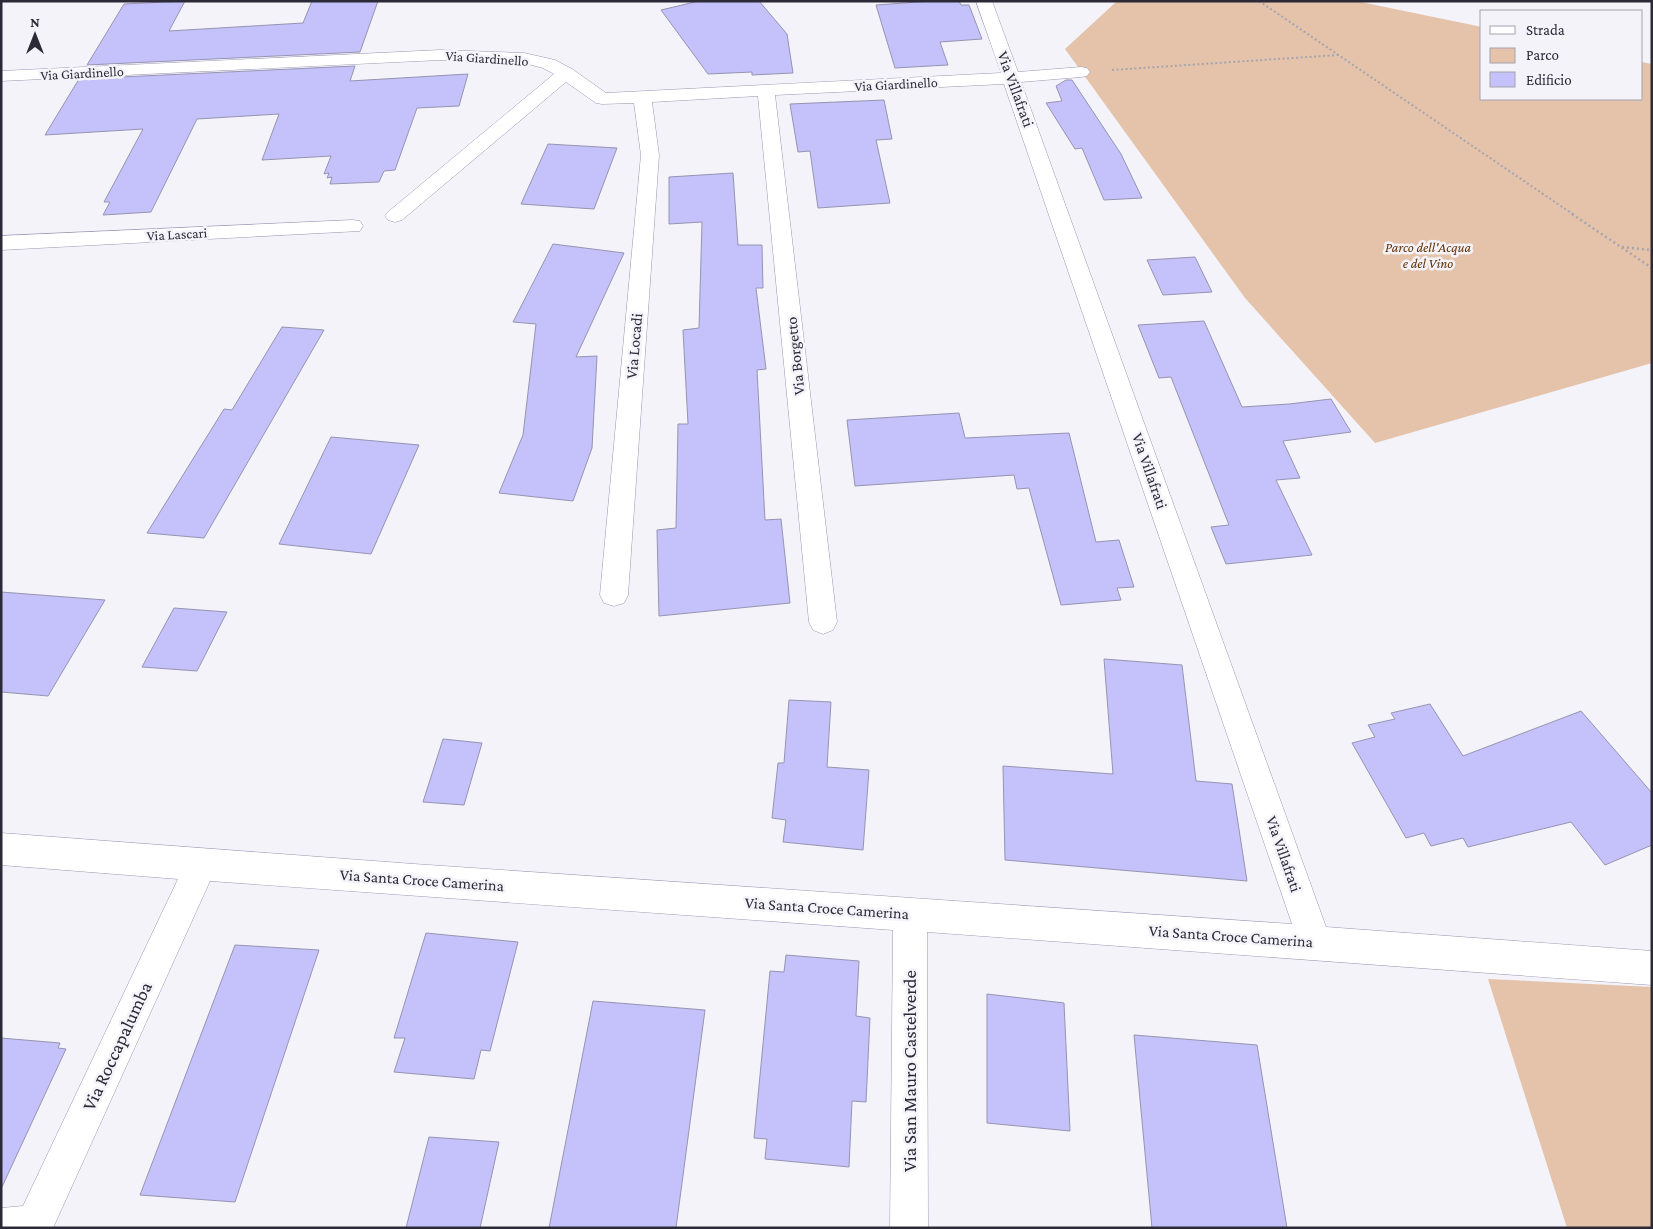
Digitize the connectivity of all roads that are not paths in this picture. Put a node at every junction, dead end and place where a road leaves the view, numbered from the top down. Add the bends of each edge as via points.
1 (984, 1) edge
2 (1082, 72) road end
3 (566, 73) junction
4 (1, 76) edge
5 (1012, 78) junction
6 (766, 91) junction
7 (642, 98) junction
8 (395, 216) dead end
9 (353, 226) dead end
10 (1, 242) edge
11 (614, 595) dead end
12 (823, 622) dead end
13 (1, 849) edge
14 (200, 865) junction
15 (910, 914) junction
16 (1315, 942) junction
17 (1652, 968) edge
18 (23, 1227) edge
19 (909, 1228) edge

1 - 5 street, Via Villafrati
2 - 5 street, Via Giardinello
3 - 4 street, Via Giardinello via 549,64 524,58 440,55
3 - 7 street, Via Giardinello via 602,99
3 - 8 street
5 - 6 street, Via Giardinello
5 - 16 street, Via Villafrati
6 - 7 street, Via Giardinello
6 - 12 street, Via Borgetto
7 - 11 street, Via Locadi via 650,154
9 - 10 street, Via Lascari
13 - 14 street, Via Santa Croce Camerina
14 - 15 street, Via Santa Croce Camerina
14 - 18 street, Via Roccapalumba
15 - 16 street, Via Santa Croce Camerina
15 - 19 street, Via San Mauro Castelverde
16 - 17 street, Via Santa Croce Camerina

